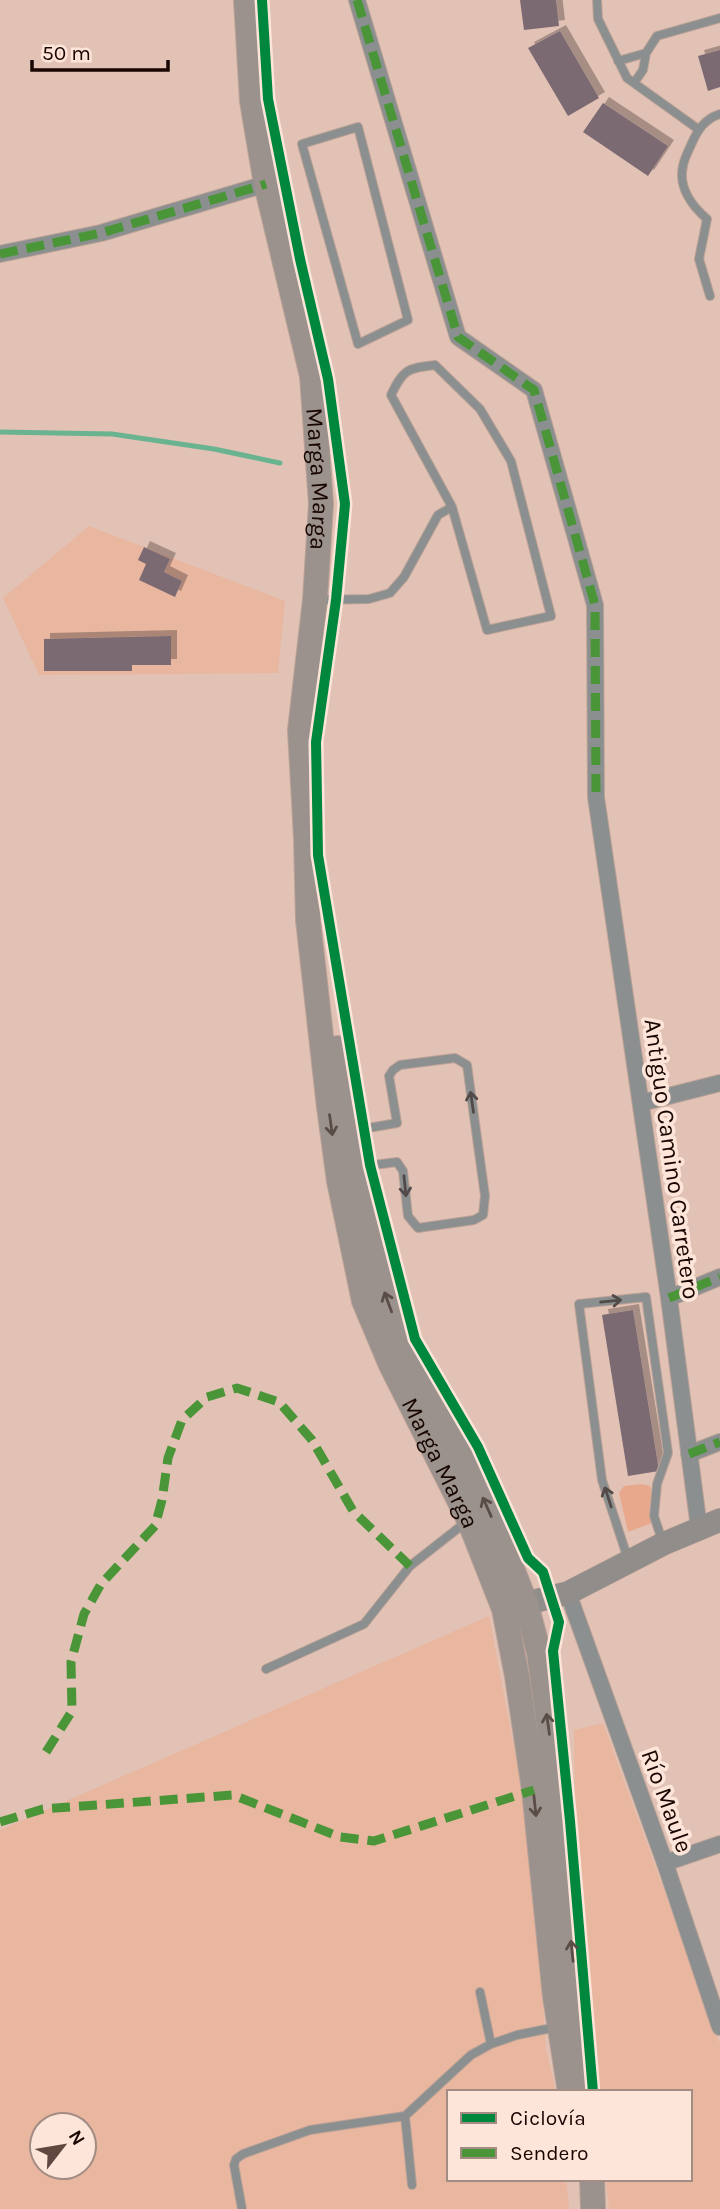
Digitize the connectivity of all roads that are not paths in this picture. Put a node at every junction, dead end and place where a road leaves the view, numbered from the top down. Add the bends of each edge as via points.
1 (246, 0) edge
2 (357, 0) edge
3 (597, 0) edge
4 (720, 18) edge
5 (646, 53) junction
6 (618, 61) junction
7 (634, 83) junction
8 (720, 114) edge
9 (698, 129) junction
10 (266, 184) junction
11 (0, 254) edge
12 (710, 296) dead end
13 (358, 344) joint
14 (452, 507) junction
15 (315, 600) junction
16 (306, 838) junction
17 (720, 1083) edge
18 (641, 1104) junction
19 (351, 1131) junction
20 (355, 1168) junction
21 (720, 1276) edge
22 (669, 1298) junction
23 (720, 1442) edge
24 (689, 1454) junction
25 (469, 1520) junction
26 (709, 1524) edge
27 (663, 1544) junction
28 (629, 1562) junction
29 (568, 1592) junction
30 (515, 1606) junction
31 (266, 1669) dead end
32 (720, 1844) edge
33 (665, 1863) junction
34 (480, 1992) dead end
35 (720, 2026) edge
36 (560, 2027) junction
37 (491, 2044) junction
38 (570, 2090) edge
39 (586, 2090) edge
40 (405, 2116) junction
41 (412, 2185) dead end
42 (242, 2209) edge

1 - 10 main road, Marga Marga via 252,101
2 - 18 street, Antiguo Camino Carretero via 458,337 534,390 594,605 596,797
3 - 6 lane via 598,19
4 - 5 lane via 657,36
5 - 6 lane
5 - 7 lane via 643,70
6 - 7 lane via 626,78
7 - 9 lane
8 - 9 lane
9 - 12 lane via 682,168 685,190 707,219 699,259
10 - 11 street via 101,233
10 - 15 main road, Marga Marga via 312,376 321,504
13 - 13 lane via 408,320 358,127 302,144
14 - 14 lane via 487,629 551,616 511,461 480,409 435,365 412,367 391,395
14 - 15 lane via 438,515 404,577 390,593 369,599
15 - 16 main road, Marga Marga via 300,730
16 - 19 main road, Marga Marga
16 -> 25 main road, Marga Marga via 308,920 329,1107 364,1301
17 - 18 street
18 - 22 street, Antiguo Camino Carretero
19 - 20 main road, Marga Marga
20 -> 19 lane via 397,1162 403,1171 408,1216 418,1228 474,1220 483,1214 485,1196 467,1065 455,1058 400,1065 390,1076 397,1123
30 -> 20 main road, Marga Marga via 487,1505 386,1301
21 - 22 street
22 - 24 street, Antiguo Camino Carretero
23 - 24 street
24 - 26 street, Antiguo Camino Carretero
25 - 30 main road, Marga Marga
25 - 31 lane via 410,1566 364,1624
26 - 27 main road
27 - 28 main road
28 -> 27 lane via 603,1480 579,1304 646,1297 668,1452 657,1484 654,1516
28 - 29 main road
29 - 30 main road
29 - 33 street, Río Maule
30 -> 36 main road, Marga Marga via 517,1676
39 -> 30 main road, Marga Marga via 539,1653
32 - 33 street
33 - 35 street, Río Maule
34 - 37 lane
36 - 37 lane
36 - 38 main road, Marga Marga
37 - 40 lane via 471,2055
40 - 41 lane
40 - 42 lane via 310,2130 243,2154 234,2165

